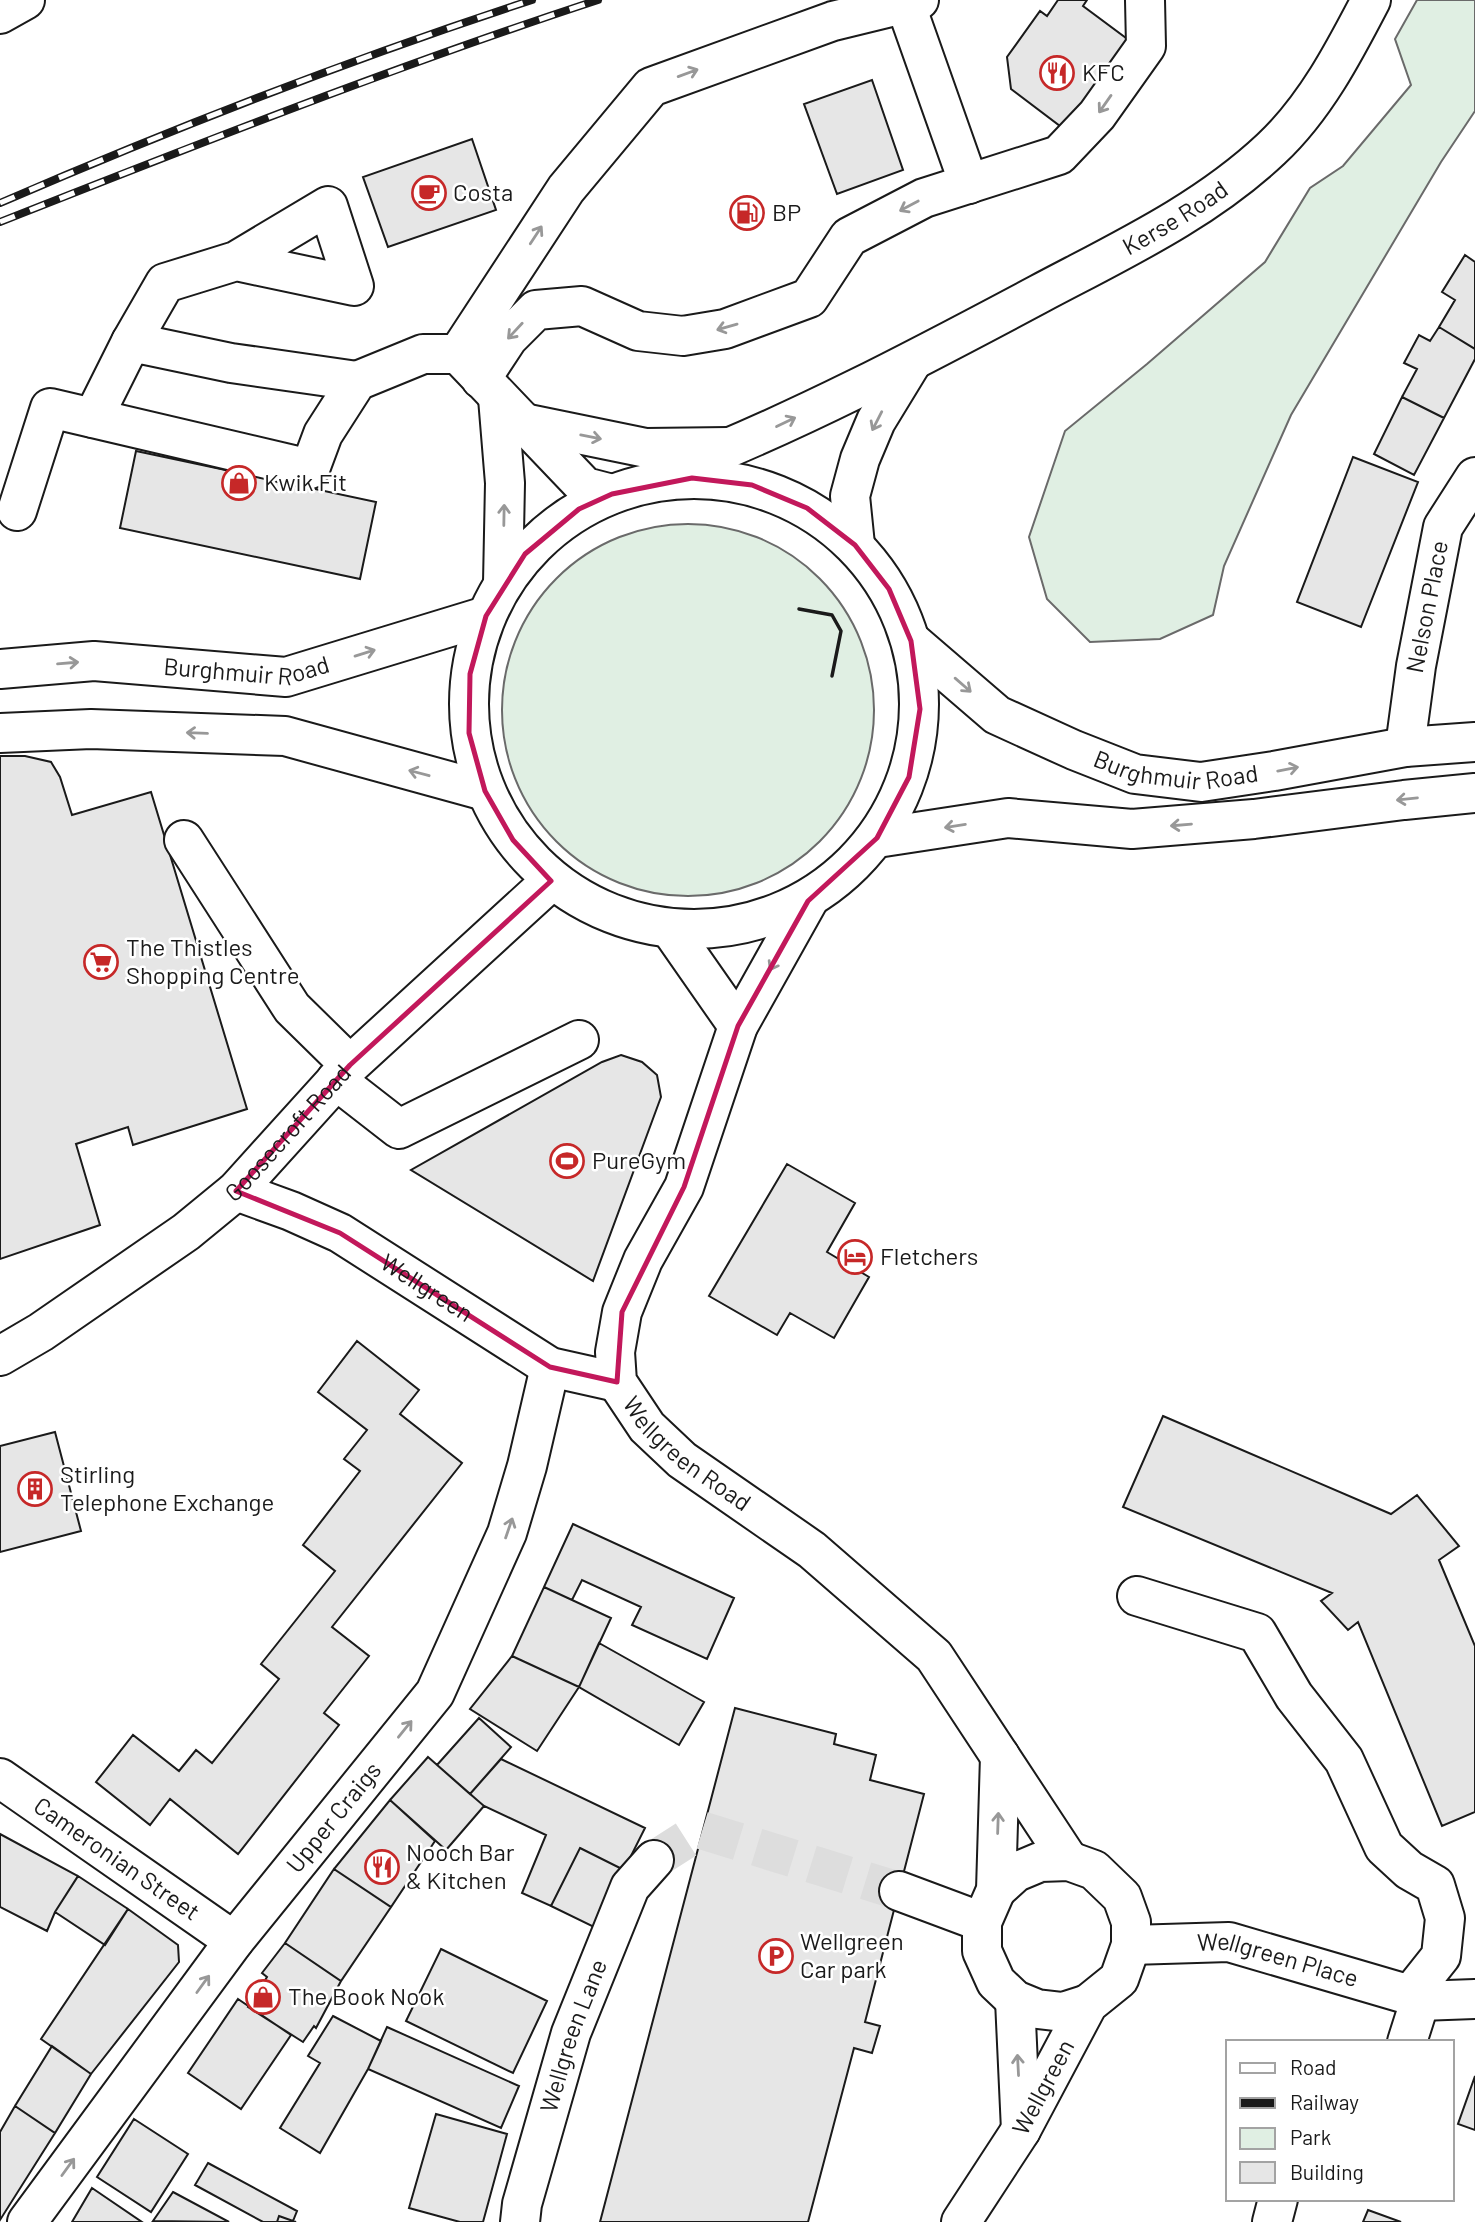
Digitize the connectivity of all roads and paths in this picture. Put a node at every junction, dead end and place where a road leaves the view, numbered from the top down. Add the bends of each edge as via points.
1 (25, 0) edge
2 (1144, 0) edge
3 (1371, 0) edge
4 (912, 2) edge
5 (0, 15) edge
6 (969, 184) junction
7 (236, 261) dead end
8 (131, 342) junction
9 (912, 362) junction
10 (357, 381) junction
11 (490, 388) junction
12 (93, 418) junction
13 (738, 445) junction
14 (1475, 477) edge
15 (622, 490) junction
16 (17, 511) dead end
17 (855, 545) junction
18 (503, 583) junction
19 (486, 616) junction
20 (911, 641) junction
21 (0, 668) edge
22 (0, 733) edge
23 (1475, 743) edge
24 (1405, 747) junction
25 (485, 791) junction
26 (1475, 793) edge
27 (877, 838) junction
28 (184, 840) dead end
29 (551, 881) junction
30 (808, 901) junction
31 (671, 930) junction
32 (738, 1026) junction
33 (579, 1040) dead end
34 (343, 1072) junction
35 (236, 1191) junction
36 (0, 1356) edge
37 (550, 1367) junction
38 (617, 1382) junction
39 (1136, 1595) dead end
40 (1000, 1756) junction
41 (0, 1778) edge
42 (654, 1860) tunnel mouth
43 (1069, 1861) junction
44 (899, 1891) tunnel mouth
45 (989, 1906) junction
46 (1460, 1917) edge
47 (234, 1941) junction
48 (1131, 1945) junction
49 (1415, 1998) junction
50 (1475, 1999) edge
51 (1015, 2000) junction
52 (1088, 2004) junction
53 (1407, 2040) edge
54 (1021, 2130) junction
55 (1277, 2201) edge
56 (27, 2222) edge
57 (520, 2222) edge
58 (961, 2222) edge
59 (1272, 2222) edge

1 - 5 main road
2 -> 6 main road via 1146,46 1097,115 1059,155
3 - 9 main road, Kerse Road via 1313,100 1273,147 1233,182 1160,230
4 - 6 main road
11 -> 4 main road via 566,189 651,87 833,21
6 -> 11 main road via 924,198 849,237 809,298 725,329 683,336 638,331 582,306 536,310 508,338
7 - 8 main road via 165,283
8 - 10 main road via 231,363
8 - 12 main road
13 -> 9 main road, Kerse Road
9 -> 17 main road via 876,421 860,459 850,496
10 - 11 main road via 423,354
10 - 12 main road via 323,434 310,470
11 -> 13 main road via 646,448
11 - 15 main road via 585,488
18 -> 11 main road via 505,483
12 - 16 main road via 50,408
13 - 15 main road, Kerse Road
14 - 24 main road, Nelson Place via 1443,527
15 - 17 main road via 692,478 752,485 807,508
15 - 18 main road via 579,509 551,530
17 - 20 main road via 889,589
18 - 19 main road
21 -> 19 main road, Burghmuir Road via 94,661 286,677
19 - 25 main road via 470,674 469,733
20 -> 24 main road, Burghmuir Road via 997,715 1135,774 1201,782
20 - 27 main road via 920,709 909,777
25 -> 22 main road via 285,736 90,729
23 - 24 main road, Burghmuir Road
25 - 29 main road via 513,840
26 -> 27 main road, Burghmuir Road via 1132,829 1008,818
27 - 30 main road
28 - 34 main road via 292,1009
29 - 31 main road via 608,914
29 - 34 main road, Goosecroft Road
30 - 31 main road via 741,926
30 -> 32 main road
31 - 32 main road
32 - 38 main road, Wellgreen Road via 684,1187 643,1260 622,1312 615,1352
33 - 34 main road via 399,1129
34 - 35 main road, Goosecroft Road
35 - 36 main road, Goosecroft Road via 186,1232
35 - 37 main road, Wellgreen via 340,1233
37 - 38 main road, Wellgreen
47 -> 37 main road, Upper Craigs via 435,1693 508,1533
38 - 40 main road, Wellgreen Road via 648,1427 682,1460 812,1549 933,1656
39 - 46 main road via 1257,1633 1294,1696 1344,1760 1384,1847 1409,1870 1436,1885
40 - 43 main road
45 -> 40 main road
41 - 47 main road, Cameronian Street
42 - 57 main road, Wellgreen Lane via 630,1887 571,2034
43 - 45 main road via 1040,1862 1016,1872
43 - 48 main road, Wellgreen via 1094,1870 1122,1897 1131,1922
44 - 45 main road
45 - 51 main road via 982,1951 996,1982
46 - 49 main road
56 -> 47 main road, Upper Craigs
48 - 49 main road, Wellgreen Place via 1229,1942
48 - 52 main road, Wellgreen via 1119,1979
49 - 50 main road, Wellgreen Place
49 - 53 main road
51 - 52 main road, Wellgreen via 1063,2012
54 -> 51 main road, Wellgreen
52 - 54 main road, Wellgreen
54 - 58 main road
55 - 59 main road

